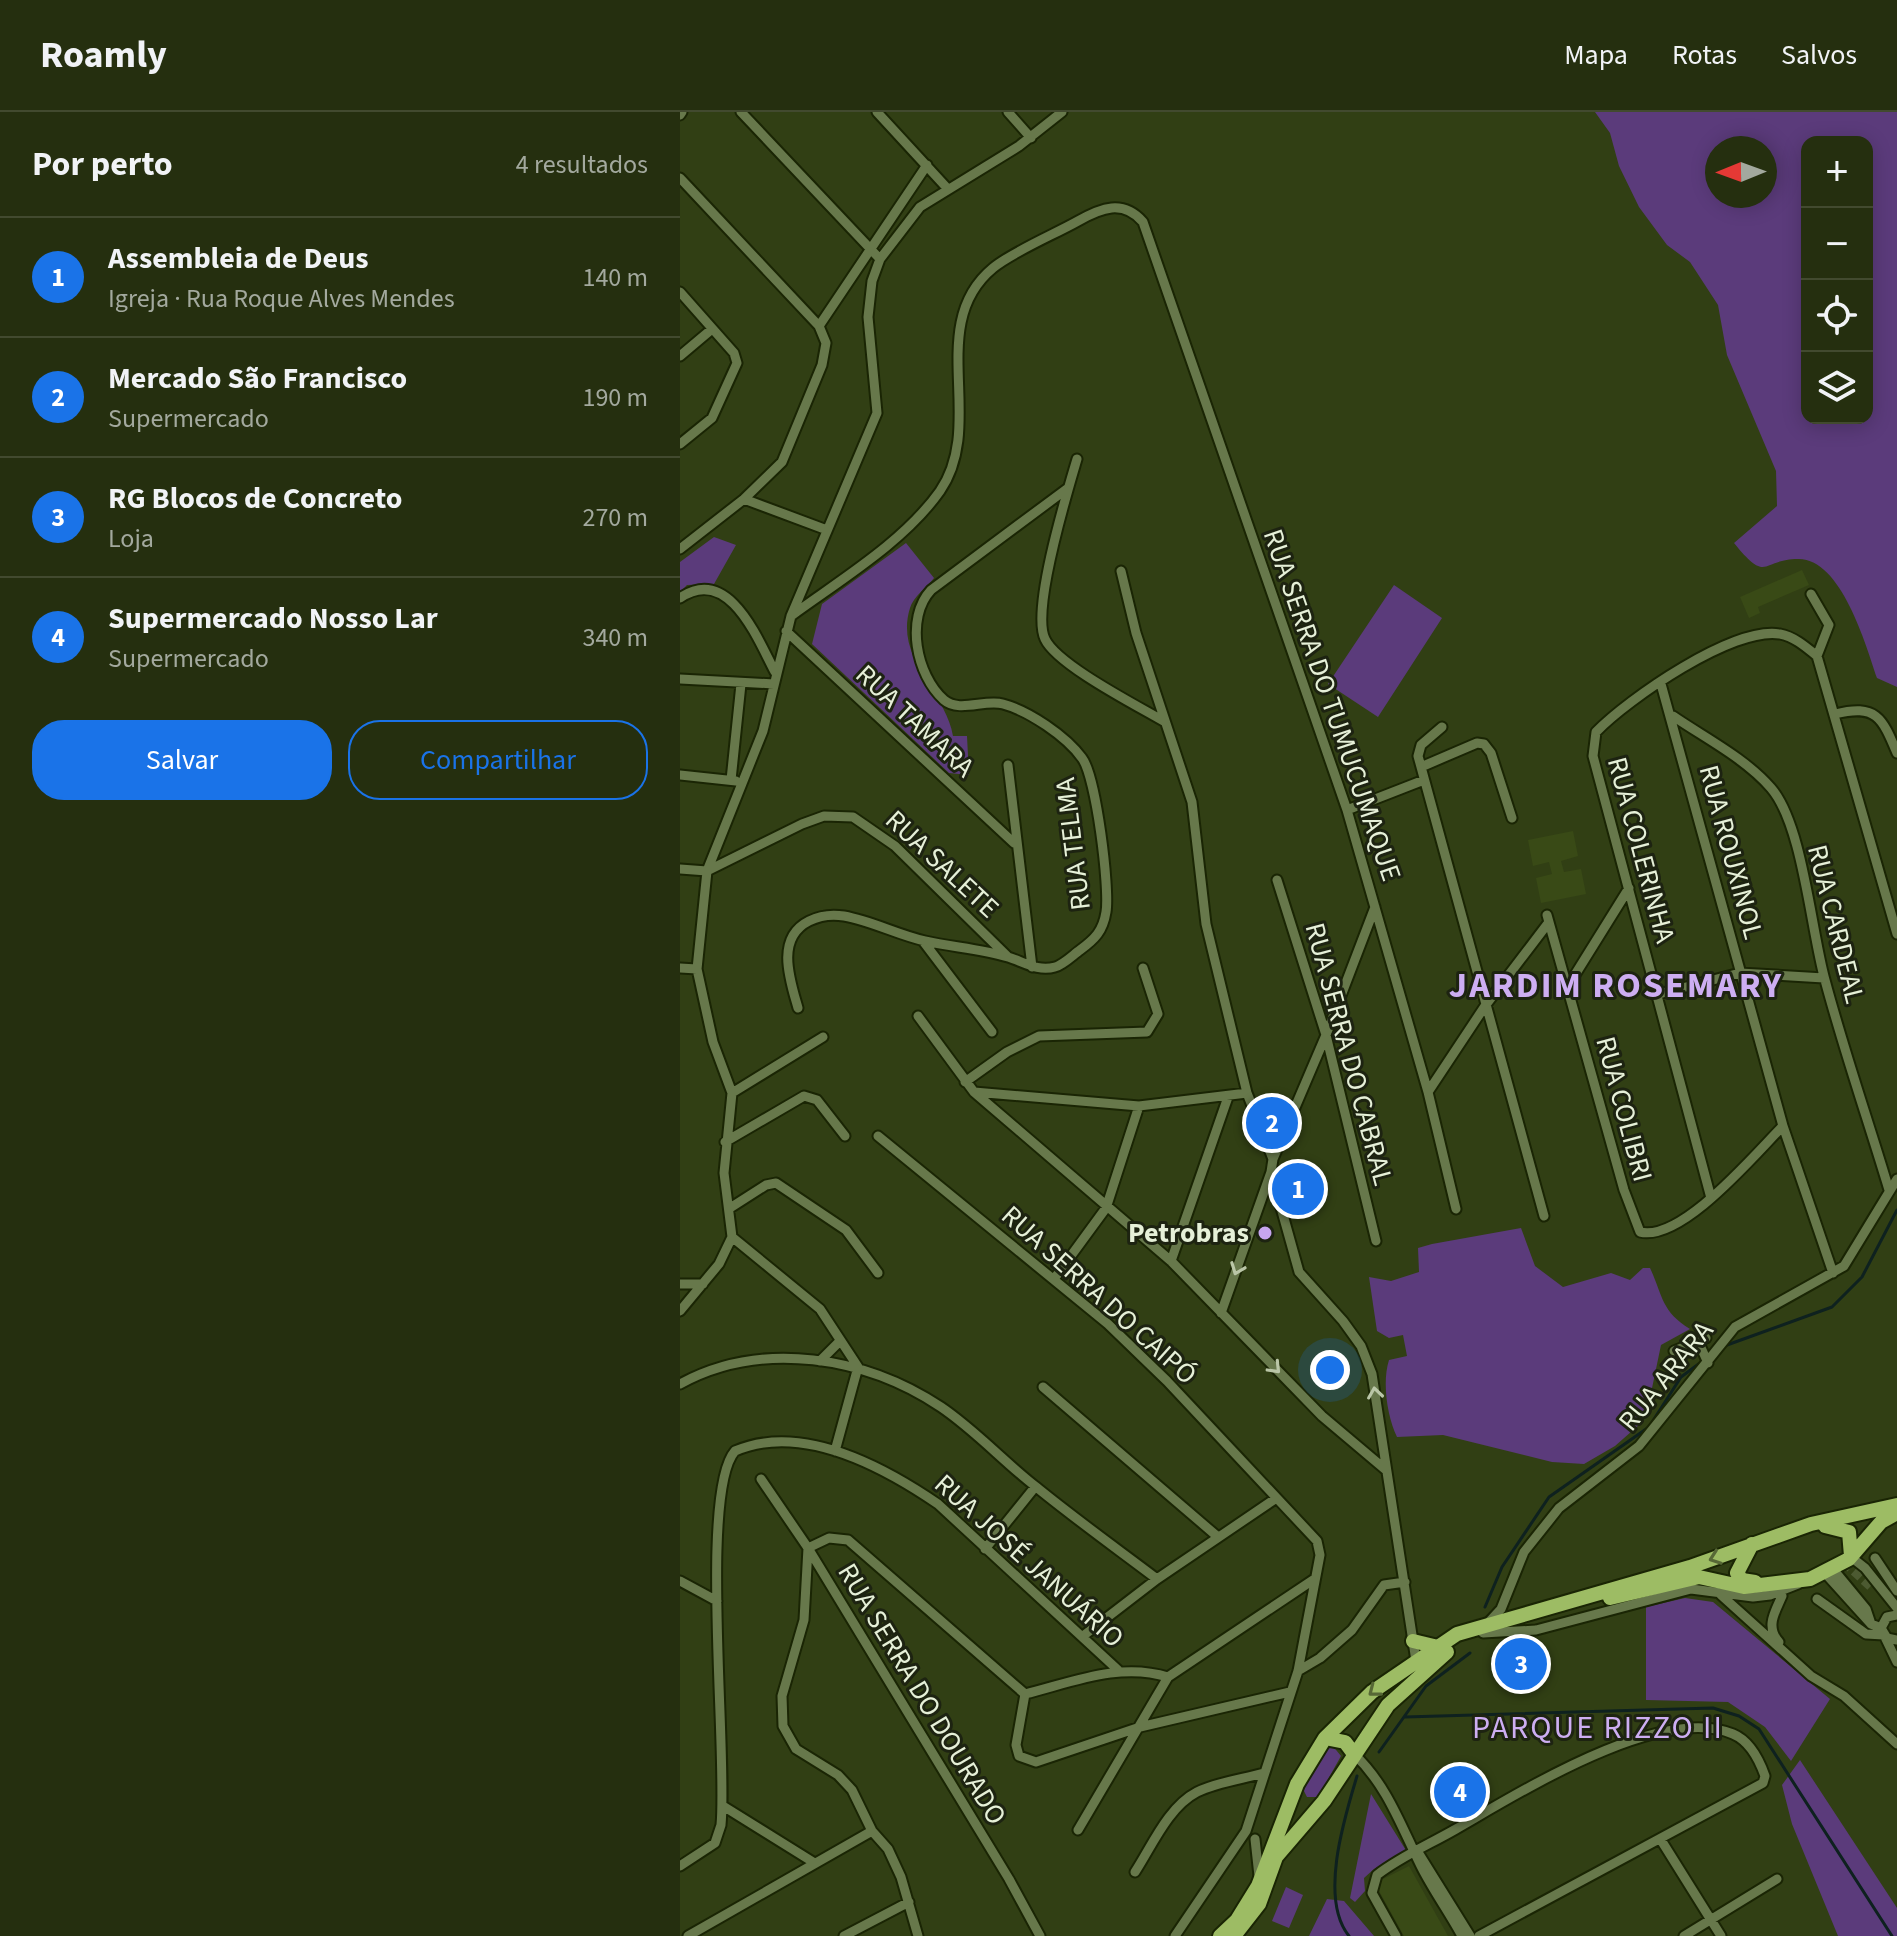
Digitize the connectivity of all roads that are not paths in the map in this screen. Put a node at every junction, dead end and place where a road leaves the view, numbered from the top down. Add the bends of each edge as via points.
1 (741, 112) edge
2 (877, 112) edge
3 (1008, 112) edge
4 (1062, 112) edge
5 (1031, 138) junction
6 (927, 165) junction
7 (680, 178) edge
8 (947, 188) junction
9 (872, 248) junction
10 (880, 259) junction
11 (680, 292) edge
12 (819, 326) junction
13 (712, 329) junction
14 (680, 356) edge
15 (680, 444) edge
16 (1077, 459) dead end
17 (1068, 488) junction
18 (744, 499) junction
19 (827, 530) junction
20 (680, 549) edge
21 (1121, 571) dead end
22 (1811, 594) dead end
23 (680, 598) edge
24 (791, 616) junction
25 (786, 631) junction
26 (1817, 656) junction
27 (776, 673) junction
28 (680, 679) edge
29 (741, 684) junction
30 (774, 684) junction
31 (1661, 684) junction
32 (1835, 714) junction
33 (1673, 716) junction
34 (1165, 722) junction
35 (1442, 727) dead end
36 (1897, 753) edge
37 (1008, 765) dead end
38 (1421, 767) junction
39 (680, 775) edge
40 (1424, 780) junction
41 (735, 781) junction
42 (1347, 810) junction
43 (1512, 818) dead end
44 (1014, 843) junction
45 (680, 869) edge
46 (707, 871) junction
47 (1277, 880) dead end
48 (1629, 888) junction
49 (1375, 905) junction
50 (1897, 934) edge
51 (923, 941) junction
52 (1008, 957) junction
53 (1032, 967) junction
54 (680, 968) edge
55 (1143, 968) dead end
56 (697, 969) junction
57 (1740, 973) junction
58 (1824, 978) junction
59 (1568, 986) junction
60 (1655, 995) junction
61 (1485, 1006) junction
62 (798, 1008) dead end
63 (918, 1016) dead end
64 (992, 1032) dead end
65 (1326, 1035) junction
66 (823, 1037) dead end
67 (965, 1082) junction
68 (974, 1092) junction
69 (1428, 1092) junction
70 (732, 1093) junction
71 (1247, 1093) junction
72 (1228, 1097) junction
73 (1139, 1106) junction
74 (1783, 1126) junction
75 (845, 1136) dead end
76 (878, 1136) dead end
77 (725, 1142) junction
78 (1273, 1159) junction
79 (1271, 1172) junction
80 (1897, 1179) edge
81 (1889, 1190) junction
82 (1711, 1198) junction
83 (1262, 1204) junction
84 (730, 1208) junction
85 (1106, 1208) junction
86 (1456, 1209) dead end
87 (1283, 1212) junction
88 (1544, 1216) dead end
89 (732, 1237) junction
90 (1376, 1241) dead end
91 (1171, 1261) junction
92 (878, 1273) dead end
93 (1833, 1273) junction
94 (1054, 1279) junction
95 (680, 1284) edge
96 (703, 1284) junction
97 (680, 1311) edge
98 (1221, 1313) junction
99 (840, 1341) junction
100 (1674, 1351) dead end
101 (820, 1361) junction
102 (1708, 1363) junction
103 (858, 1367) junction
104 (680, 1384) edge
105 (1043, 1387) dead end
106 (835, 1451) junction
107 (1386, 1470) junction
108 (761, 1479) dead end
109 (1035, 1487) junction
110 (1275, 1499) junction
111 (1897, 1505) edge
112 (1897, 1513) edge
113 (1810, 1525) junction
114 (1218, 1537) junction
115 (1753, 1544) junction
116 (808, 1548) junction
117 (985, 1549) junction
118 (1851, 1557) junction
119 (1875, 1558) dead end
120 (1818, 1575) junction
121 (1157, 1579) junction
122 (1313, 1580) junction
123 (680, 1581) edge
124 (1405, 1582) junction
125 (1871, 1587) tunnel mouth
126 (1782, 1590) junction
127 (1897, 1591) edge
128 (1718, 1592) junction
129 (1508, 1593) junction
130 (1735, 1596) junction
131 (1817, 1599) dead end
132 (1566, 1600) junction
133 (717, 1601) junction
134 (1897, 1612) edge
135 (1485, 1628) junction
136 (1879, 1629) junction
137 (1083, 1636) junction
138 (1412, 1640) junction
139 (1897, 1640) edge
140 (1438, 1647) junction
141 (1416, 1661) junction
142 (1897, 1662) edge
143 (1118, 1670) junction
144 (1298, 1671) junction
145 (1399, 1672) junction
146 (1811, 1676) junction
147 (1168, 1677) junction
148 (1290, 1692) junction
149 (1025, 1694) junction
150 (1396, 1695) junction
151 (1140, 1727) junction
152 (1325, 1738) junction
153 (1897, 1744) edge
154 (1354, 1754) junction
155 (1264, 1773) junction
156 (1297, 1784) junction
157 (1324, 1801) junction
158 (723, 1806) junction
159 (1078, 1830) dead end
160 (872, 1831) junction
161 (1246, 1831) junction
162 (1255, 1839) junction
163 (1661, 1840) junction
164 (1274, 1841) junction
165 (1417, 1852) junction
166 (813, 1862) junction
167 (680, 1866) edge
168 (1135, 1872) dead end
169 (1777, 1879) dead end
170 (1258, 1886) junction
171 (909, 1902) junction
172 (1711, 1919) junction
173 (688, 1936) edge
174 (844, 1936) edge
175 (918, 1936) edge
176 (1040, 1936) edge
177 (1175, 1936) edge
178 (1220, 1936) edge
179 (1234, 1936) edge
180 (1396, 1936) edge
181 (1462, 1936) edge
182 (1470, 1936) edge
183 (1479, 1936) edge
184 (1684, 1936) edge
185 (1721, 1936) edge

1 - 9 street
2 - 6 street
3 - 5 street
4 - 5 street
5 - 8 street
6 - 8 street
6 - 9 street
7 - 12 street
8 - 10 street via 920,207
9 - 10 street
9 - 12 street
10 - 19 street via 869,300 877,413
11 - 13 street
12 - 18 street via 826,351 787,451 775,471
13 - 14 street
13 - 15 street via 734,353 737,367 712,418
16 - 17 street
17 - 34 street via 1044,587 1045,641
17 - 53 street, RUA TELMA via 931,590 922,599 915,630 918,653 943,699 1016,708 1071,746 1092,778 1107,907 1103,928 1056,967
18 - 19 street
18 - 20 street
19 - 24 street
21 - 34 street
22 - 26 street via 1829,625
23 - 27 street via 708,590 737,605
24 - 25 street
24 - 42 street, RUA SERRA DO TUMUCUMAQUE via 901,531 940,491 956,452 960,420 958,325 986,274 1104,208 1122,207 1143,222
25 - 27 street
25 - 44 street, RUA TAMARA
26 - 31 street via 1782,634 1757,635 1725,645
26 - 32 street
27 - 30 street
28 - 29 street
29 - 30 street
29 - 41 street
30 - 41 street via 763,731
31 - 33 street, RUA ROUXINOL
31 - 48 street, RUA COLERINHA via 1611,717 1592,740
32 - 36 street via 1872,712
32 - 50 street
33 - 57 street, RUA ROUXINOL
33 - 58 street, RUA CARDEAL via 1773,789 1786,813 1805,881
34 - 71 street via 1192,802 1206,924
35 - 38 street via 1418,749
37 - 44 street
38 - 40 street
38 - 43 street via 1484,744
39 - 41 street
40 - 42 street
40 - 61 street
41 - 46 street
42 - 49 street, RUA SERRA DO TUMUCUMAQUE
44 - 53 street
45 - 46 street
46 - 52 street, RUA SALETE via 802,824 824,816 853,817 895,846
46 - 56 street
47 - 65 street, RUA SERRA DO CABRAL
48 - 59 street
48 - 60 street, RUA COLERINHA
49 - 65 street
49 - 69 street, RUA SERRA DO TUMUCUMAQUE
51 - 52 street
51 - 62 street via 842,915 802,924 788,945 787,960
51 - 64 street
52 - 53 street
54 - 56 street
55 - 67 street via 1158,1014 1147,1032 1039,1036
56 - 70 street via 713,1042
57 - 58 street
57 - 60 street
57 - 74 street, RUA ROUXINOL
58 - 81 street, RUA CARDEAL
59 - 61 street, RUA COLIBRI via 1548,918
59 - 82 street, RUA COLIBRI via 1634,1223 1643,1233 1655,1232
60 - 82 street, RUA COLERINHA
61 - 69 street
61 - 88 street
63 - 67 street
65 - 78 street
65 - 90 street, RUA SERRA DO CABRAL
66 - 70 street
67 - 68 street
68 - 73 street
68 - 85 street
69 - 86 street, RUA SERRA DO TUMUCUMAQUE
70 - 77 street
71 - 72 street
71 - 78 street
72 - 73 street
72 - 91 street
73 - 85 street
74 - 82 street
74 - 93 street, RUA ROUXINOL
75 - 77 street via 817,1100 804,1096
76 - 94 street, RUA SERRA DO CAIPÓ
77 - 84 street
78 - 79 street
79 - 83 street
79 - 87 street
80 - 81 street, RUA ARARA
81 - 93 street, RUA ARARA via 1844,1266
83 - 87 street
83 -> 98 street
84 - 89 street
84 - 92 street via 776,1183 846,1230
85 - 91 street
85 - 94 street
107 -> 87 street via 1368,1362 1343,1321 1299,1272
89 - 96 street
89 - 99 street via 820,1309
91 - 98 street
93 - 102 street, RUA ARARA via 1735,1327
94 - 110 street, RUA SERRA DO CAIPÓ via 1167,1381
95 - 96 street
96 - 97 street
98 -> 107 street via 1322,1416
99 - 101 street
99 - 103 street
100 - 102 street via 1702,1339
101 - 103 street
101 - 104 street via 750,1360
102 - 129 street, RUA ARARA via 1639,1446 1576,1492 1538,1531
103 - 106 street
103 - 109 street via 943,1408
105 - 114 street
106 - 117 street, RUA JOSÉ JANUÁRIO via 905,1482 938,1504
106 - 133 street, RUA JOSÉ JANUÁRIO via 761,1443 731,1456 722,1478
107 - 124 street
108 - 116 street, RUA SERRA DO DOURADO
109 - 117 street
109 - 121 street
110 - 114 street
110 - 122 street, RUA SERRA DO CAIPÓ via 1317,1541 1320,1555
111 - 113 highway
112 - 118 highway via 1881,1522
113 - 115 highway
113 - 118 highway via 1847,1529
114 - 121 street
115 - 126 highway via 1738,1566 1739,1578
115 -> 132 highway
116 - 149 street via 829,1538 848,1540
116 - 160 street via 804,1620 782,1696 783,1726 796,1749 852,1790
116 - 176 street, RUA SERRA DO DOURADO
117 - 137 street, RUA JOSÉ JANUÁRIO
118 - 120 highway
118 - 134 street
119 - 127 street
120 - 126 highway
120 - 130 street via 1770,1595
120 - 136 street
121 - 137 street
122 - 144 street
122 - 147 street
123 - 133 street
124 - 138 street
124 - 144 street via 1384,1585 1352,1630
125 - 134 street
126 - 130 street via 1757,1603
126 - 135 highway via 1710,1578 1682,1579
126 - 146 street via 1772,1633
128 - 130 street
128 - 135 street via 1691,1589 1536,1630
128 - 146 street
129 - 132 street via 1517,1610
129 - 135 street, RUA ARARA
131 - 136 street via 1866,1634
132 - 135 highway
133 - 158 street, RUA JOSÉ JANUÁRIO
134 - 136 street
135 - 140 highway via 1457,1634
135 - 150 highway via 1442,1654
136 - 139 street
136 - 142 street
137 - 143 street, RUA JOSÉ JANUÁRIO
138 - 140 highway
138 - 141 street
138 - 145 street
140 - 141 highway
141 - 145 highway
141 - 150 highway
143 - 147 street
143 - 149 street
144 - 148 street
145 -> 152 highway
146 - 153 street via 1844,1696
147 - 151 street
148 - 151 street
148 - 155 street
149 - 151 street via 1016,1745 1019,1756 1030,1762
150 - 154 highway
151 - 159 street
152 - 154 highway via 1345,1742
152 - 156 highway
154 - 157 highway
154 - 165 street via 1374,1775
155 - 161 street
155 - 168 street via 1190,1796
156 - 157 highway via 1305,1801
156 - 164 highway
157 - 179 highway via 1276,1857 1259,1904
158 - 166 street
158 - 167 street, RUA JOSÉ JANUÁRIO via 715,1843
160 - 166 street
160 - 171 street via 888,1849
161 - 162 street
161 - 177 street
162 - 164 street
162 - 170 street
163 - 165 street via 1761,1783 1765,1776 1753,1751 1733,1734 1691,1727 1658,1732 1546,1777
163 - 172 street
163 - 183 street
164 - 170 highway
165 - 180 street via 1374,1880 1372,1893
165 - 181 street
165 - 182 street
166 - 173 street
169 - 172 street
170 - 178 highway
171 - 174 street
171 - 175 street
172 - 184 street
172 - 185 street

